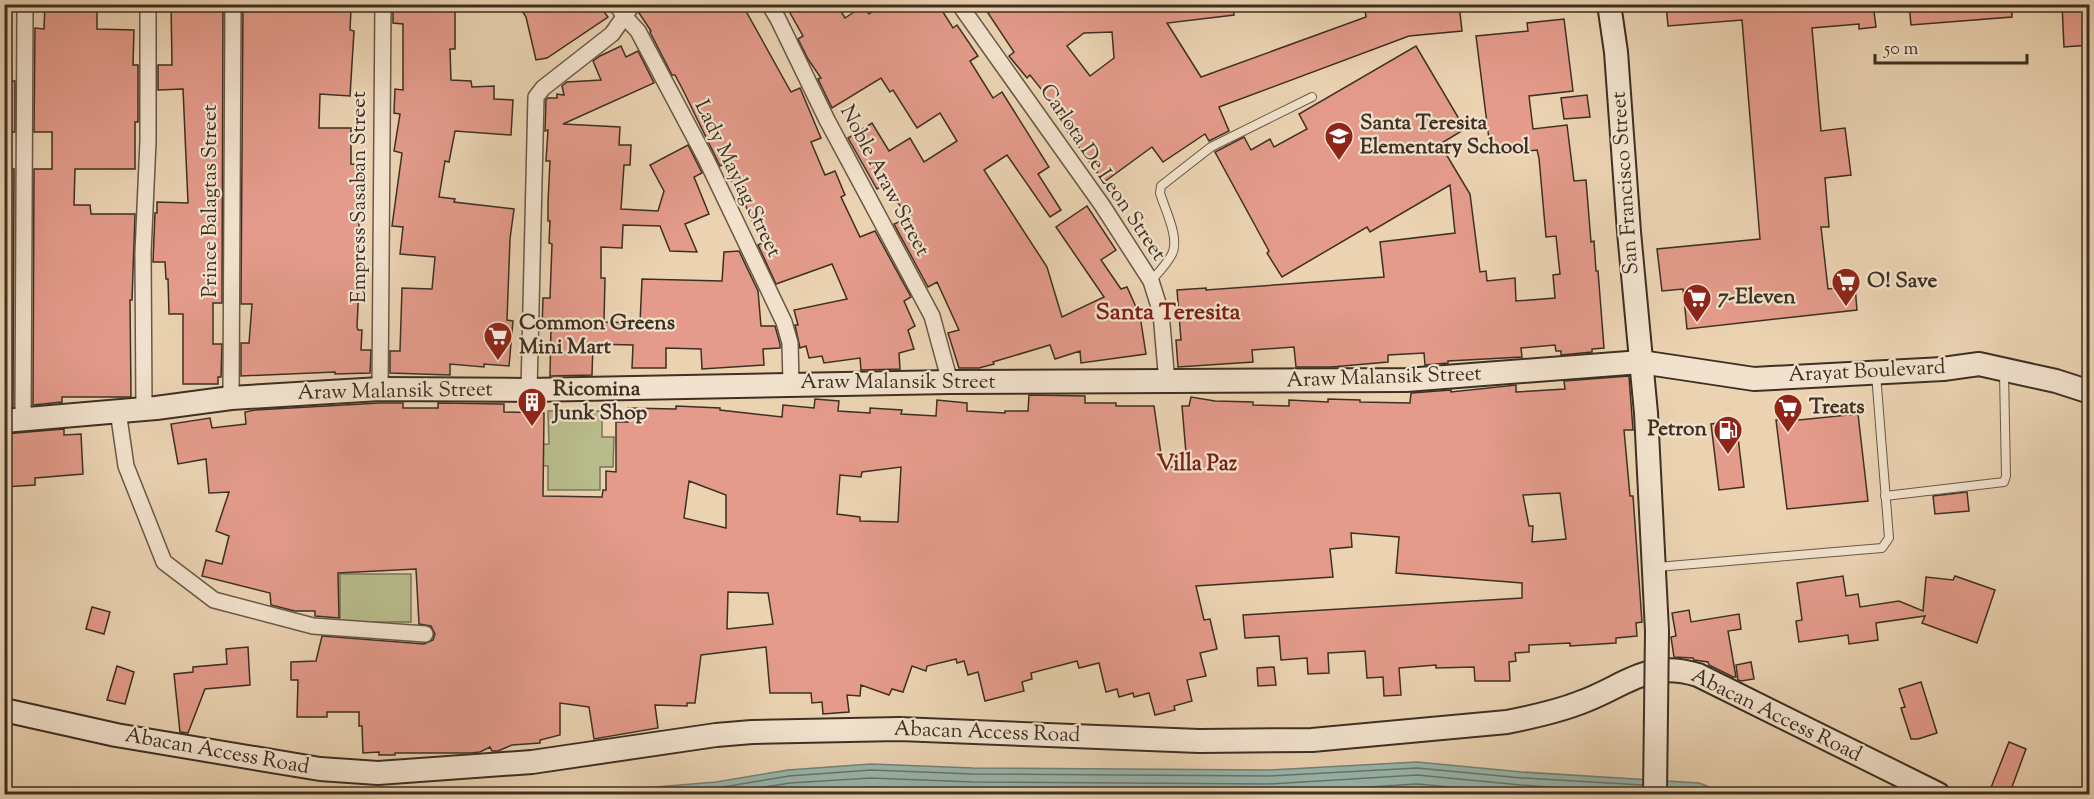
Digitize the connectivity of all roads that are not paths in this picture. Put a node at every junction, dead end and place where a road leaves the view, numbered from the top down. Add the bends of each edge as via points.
1 (25, 4) edge
2 (148, 4) edge
3 (233, 4) edge
4 (383, 4) edge
5 (769, 4) edge
6 (959, 4) edge
7 (1609, 4) edge
8 (625, 9) edge
9 (1312, 96) dead end
10 (1151, 282) junction
11 (1641, 362) junction
12 (2004, 368) junction
13 (1876, 373) junction
14 (950, 382) junction
15 (1167, 382) junction
16 (791, 384) junction
17 (380, 389) junction
18 (529, 390) junction
19 (2090, 392) edge
20 (231, 398) junction
21 (150, 408) junction
22 (118, 411) junction
23 (14, 420) edge
24 (1886, 496) junction
25 (1655, 567) junction
26 (425, 634) dead end
27 (4, 710) edge
28 (1655, 795) edge
29 (1938, 795) edge

1 - 23 street
2 - 21 street via 143,253
3 - 20 street, Prince Balagtas Street
4 - 17 street, Empress Sasaban Street
5 - 14 street, Noble Araw Street via 932,316
6 - 10 street, Carlota De Leon Street via 1102,205
7 - 11 street, San Francisco Street
8 - 16 street, Lady Maylag Street via 706,159 784,322 790,343
8 - 18 street via 612,34 536,97
9 - 10 lane via 1211,147 1161,186 1175,247
10 - 15 street, Carlota De Leon Street via 1161,313
11 - 13 street, Arayat Boulevard via 1754,379
11 - 15 street, Araw Malansik Street via 1406,380
11 - 25 street, San Francisco Street
12 - 13 street, Arayat Boulevard via 1979,364
12 - 19 street, Arayat Boulevard
12 - 24 lane via 2004,483
13 - 24 lane
14 - 15 street, Araw Malansik Street
14 - 16 street, Araw Malansik Street
16 - 18 street, Araw Malansik Street
17 - 18 street, Araw Malansik Street
17 - 20 street, Araw Malansik Street
20 - 21 street, Araw Malansik Street
21 - 22 street, Araw Malansik Street
22 - 23 street, Araw Malansik Street
22 - 26 street via 126,466 164,562 214,600 314,626
24 - 25 lane via 1889,538 1882,548
25 - 28 street, San Francisco Street, bridge
27 - 29 street, Abacan Access Road via 116,735 320,769 378,772 532,762 716,735 785,731 899,729 1199,741 1312,740 1517,720 1581,703 1631,678 1665,669 1698,675

